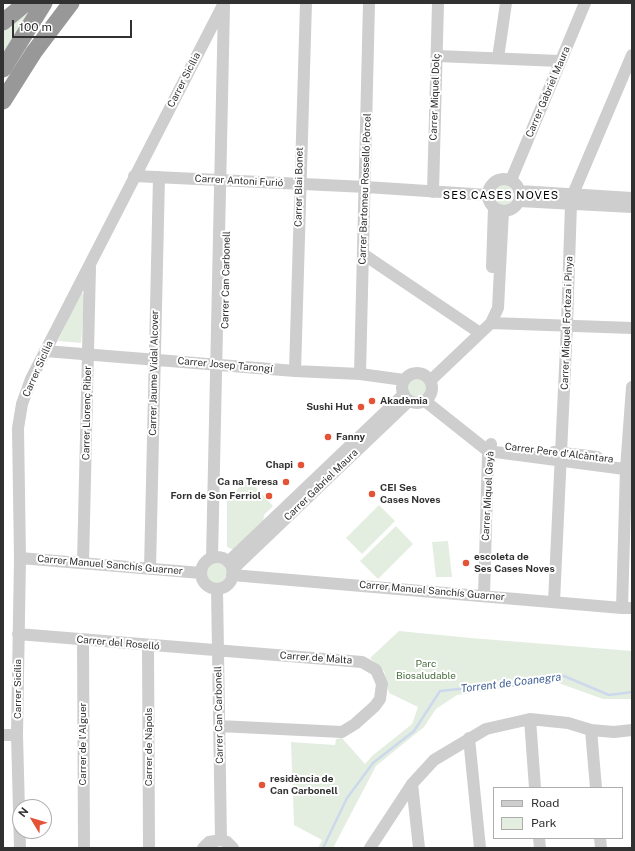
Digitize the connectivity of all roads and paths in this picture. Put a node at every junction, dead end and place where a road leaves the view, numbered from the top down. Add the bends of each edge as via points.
1 (16, 3) edge
2 (26, 3) edge
3 (44, 3) edge
4 (71, 3) edge
5 (224, 3) edge
6 (232, 3) edge
7 (306, 3) edge
8 (369, 3) edge
9 (438, 3) edge
10 (506, 3) edge
11 (576, 3) edge
12 (585, 3) edge
13 (3, 14) edge
14 (3, 22) edge
15 (632, 55) edge
16 (437, 56) junction
17 (498, 58) junction
18 (556, 61) junction
19 (3, 69) edge
20 (3, 102) edge
21 (134, 176) junction
22 (158, 177) junction
23 (225, 180) junction
24 (506, 180) junction
25 (299, 184) junction
26 (366, 187) junction
27 (432, 192) junction
28 (488, 195) junction
29 (519, 196) junction
30 (632, 198) edge
31 (572, 199) junction
32 (632, 207) edge
33 (499, 209) junction
34 (363, 254) junction
35 (90, 262) junction
36 (491, 322) junction
37 (567, 325) junction
38 (632, 328) edge
39 (477, 331) junction
40 (45, 351) junction
41 (88, 355) junction
42 (154, 360) junction
43 (221, 364) junction
44 (295, 371) junction
45 (360, 374) junction
46 (428, 378) junction
47 (404, 380) junction
48 (632, 387) edge
49 (406, 398) junction
50 (428, 398) junction
51 (490, 447) junction
52 (561, 457) junction
53 (629, 466) edge
54 (20, 558) junction
55 (83, 563) junction
56 (225, 565) junction
57 (150, 569) junction
58 (201, 573) junction
59 (217, 589) junction
60 (484, 596) junction
61 (554, 602) junction
62 (627, 608) edge
63 (18, 634) junction
64 (83, 639) junction
65 (148, 646) junction
66 (218, 651) junction
67 (530, 719) junction
68 (219, 726) junction
69 (591, 730) junction
70 (632, 730) edge
71 (3, 735) edge
72 (17, 735) junction
73 (469, 738) junction
74 (412, 784) junction
75 (535, 787) edge
76 (596, 787) edge
77 (221, 840) junction
78 (20, 848) edge
79 (84, 848) edge
80 (149, 848) edge
81 (203, 848) edge
82 (233, 848) edge
83 (370, 848) edge
84 (419, 848) edge
85 (480, 848) edge

1 - 13 highway
2 - 14 highway
3 - 19 highway
4 - 20 highway via 34,52
5 - 21 street, Carrer Sicília
5 - 23 street
6 - 23 street, Carrer Can Carbonell
7 - 25 street, Carrer Blai Bonet
8 - 26 street, Carrer Bartomeu Rosselló Pòrcel
9 - 16 street, Carrer Miquel Dolç
10 - 17 street
11 - 18 street, Carrer Gabriel Maura
12 - 18 street, Carrer Gabriel Maura
15 - 31 street, Carrer Miquel Forteza i Pinya
16 - 17 street
16 - 27 street, Carrer Miquel Dolç
17 - 18 street
18 - 24 street, Carrer Gabriel Maura
21 - 22 street, Carrer Antoni Furió
21 - 35 street, Carrer Sicília
22 - 23 street, Carrer Antoni Furió
22 - 42 street, Carrer Jaume Vidal Alcover
23 - 25 street, Carrer Antoni Furió
23 - 43 street, Carrer Can Carbonell
24 - 28 street via 490,186
24 - 29 street
25 - 26 street, Carrer Antoni Furió
25 - 44 street, Carrer Blai Bonet
26 - 27 street, Carrer Antoni Furió
26 - 34 street, Carrer Bartomeu Rosselló Pòrcel
27 - 28 street, Carrer Antoni Furió
28 - 33 street via 491,204
29 - 31 street
29 - 33 street via 513,208
30 - 31 street
31 - 32 street
31 - 37 street, Carrer Miquel Forteza i Pinya
33 - 36 street via 498,308
33 - 39 street via 490,307
34 - 39 street
34 - 45 street, Carrer Bartomeu Rosselló Pòrcel
35 - 40 street, Carrer Sicília
35 - 41 street, Carrer Llorenç Riber
36 - 37 street
36 - 39 street
37 - 38 street
37 - 52 street, Carrer Miquel Forteza i Pinya
39 - 46 street
40 - 41 street, Carrer Josep Tarongí
40 - 54 street, Carrer Sicília via 24,398 18,428
41 - 42 street, Carrer Josep Tarongí
41 - 55 street, Carrer Llorenç Riber
42 - 43 street, Carrer Josep Tarongí
42 - 57 street, Carrer Jaume Vidal Alcover
43 - 44 street, Carrer Josep Tarongí
43 - 56 street, Carrer Can Carbonell
44 - 45 street, Carrer Josep Tarongí
45 - 47 street, Carrer Josep Tarongí
46 - 47 street via 416,372
46 - 50 street via 433,389
47 - 49 street via 402,390
48 - 53 street
49 - 50 street via 417,403
49 - 56 street, Carrer Gabriel Maura
50 - 51 street
51 - 52 street, Carrer Pere d'Alcàntara
51 - 60 street, Carrer Miquel Gayà
52 - 53 street, Carrer Pere d'Alcàntara
52 - 61 street, Carrer Miquel Forteza i Pinya
53 - 62 street
54 - 55 street, Carrer Manuel Sanchís Guarner
54 - 63 street, Carrer Sicília
55 - 57 street, Carrer Manuel Sanchís Guarner
56 - 58 street via 204,564
56 - 59 street via 226,586
56 - 60 street, Carrer Manuel Sanchís Guarner
57 - 58 street, Carrer Manuel Sanchís Guarner
58 - 59 street via 204,583
59 - 66 street, Carrer Can Carbonell
60 - 61 street, Carrer Manuel Sanchís Guarner
61 - 62 street, Carrer Manuel Sanchís Guarner
63 - 64 street, Carrer del Roselló
63 - 72 street, Carrer Sicília
64 - 65 street, Carrer del Roselló
64 - 79 street, Carrer de l'Alguer
65 - 66 street, Carrer del Roselló
65 - 80 street, Carrer de Nàpols
66 - 68 street, Carrer Can Carbonell
66 - 68 street, Carrer de Malta via 362,662 376,670 382,684 380,699 375,706 342,732
67 - 69 street via 568,723
67 - 73 street via 486,729
67 - 75 street
68 - 77 street, Carrer Can Carbonell
69 - 70 street
69 - 76 street
71 - 72 street
72 - 78 street, Carrer Sicília
73 - 74 street via 434,760
73 - 85 street
74 - 83 street
74 - 84 street
77 - 81 street via 209,842
77 - 82 street

